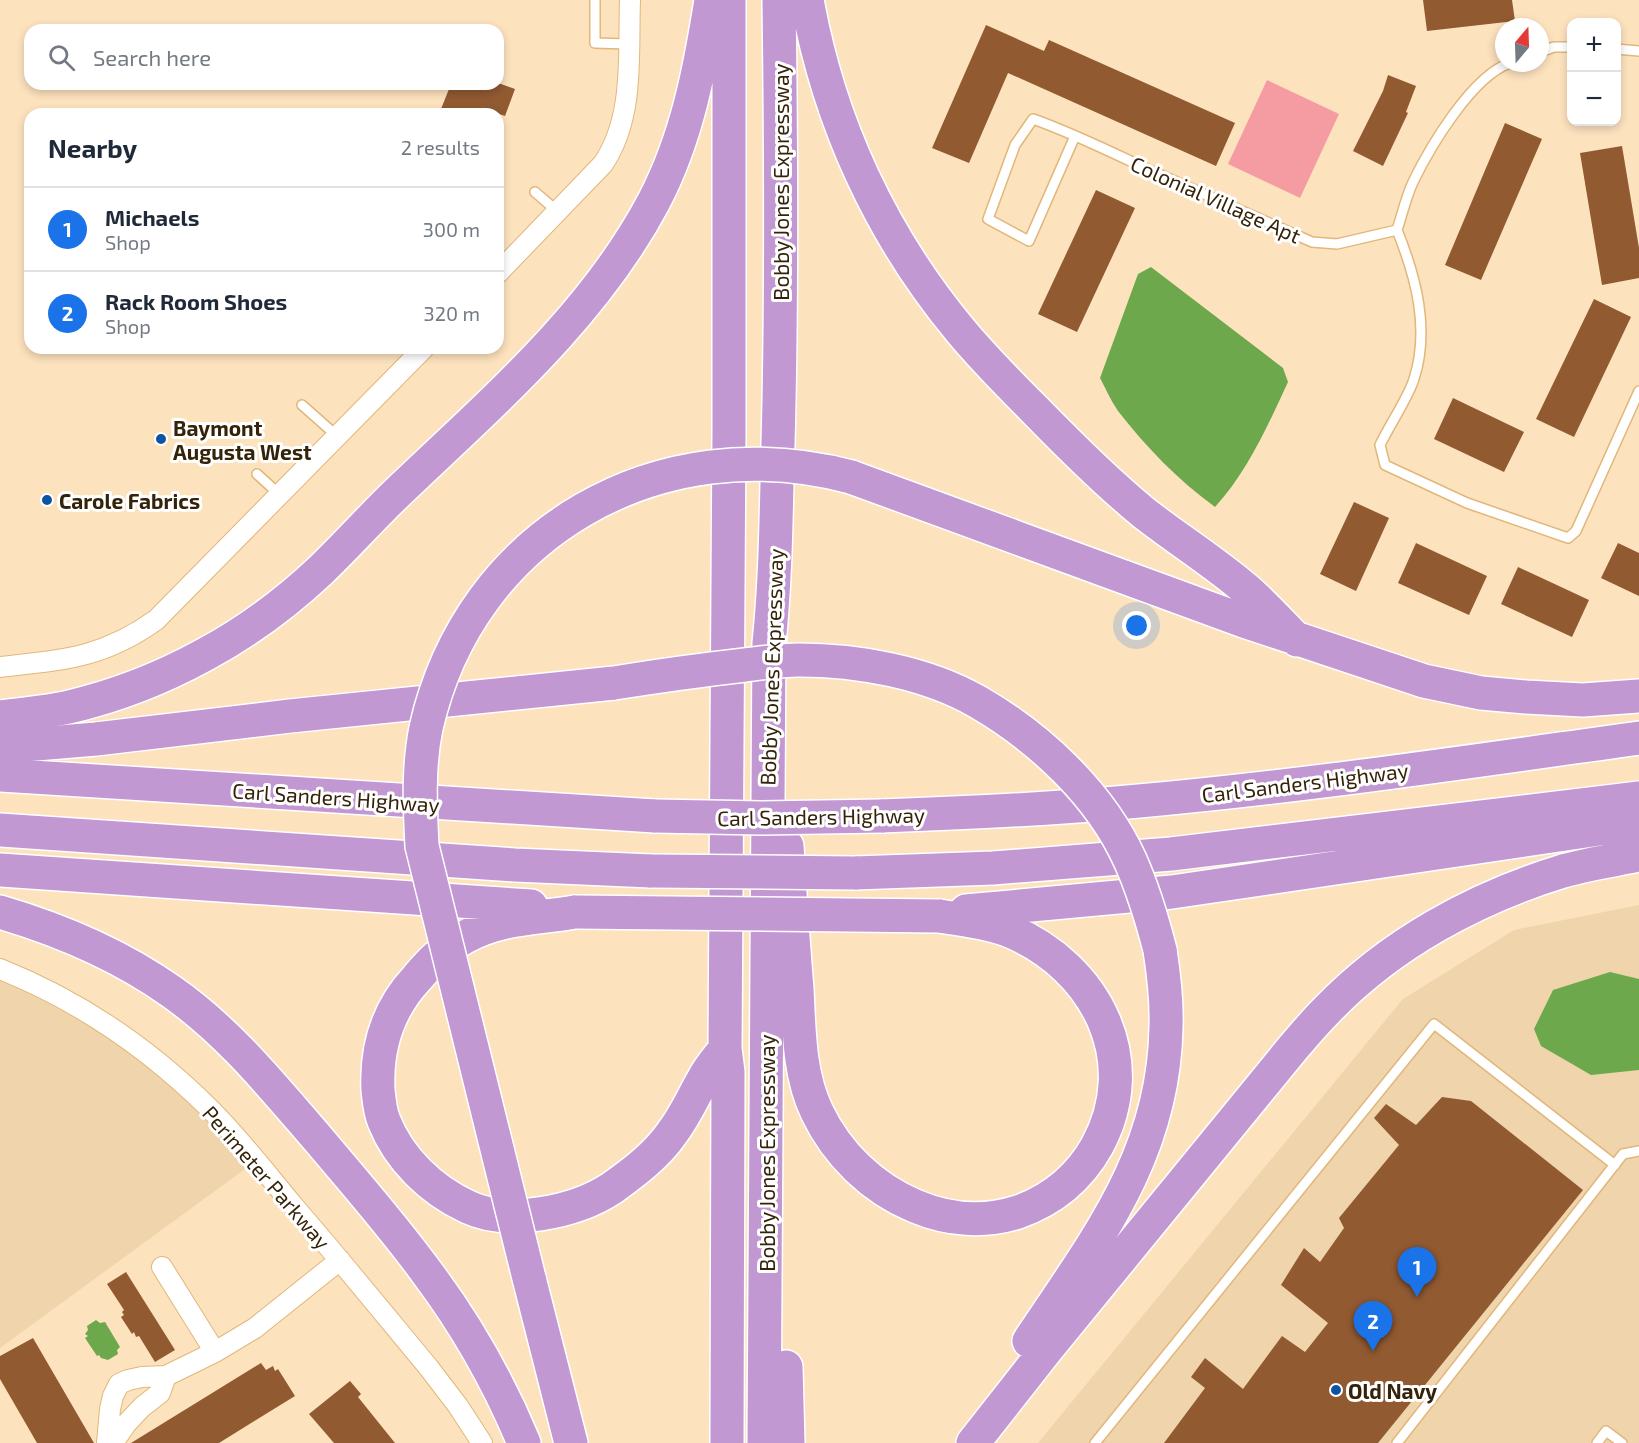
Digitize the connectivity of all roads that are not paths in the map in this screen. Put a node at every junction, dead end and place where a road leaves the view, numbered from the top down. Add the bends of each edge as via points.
1 (596, 0) edge
2 (630, 0) edge
3 (711, 0) edge
4 (729, 0) edge
5 (778, 0) edge
6 (807, 0) edge
7 (628, 44) junction
8 (1567, 47) edge
9 (1549, 49) edge
10 (1621, 49) edge
11 (1639, 51) edge
12 (1495, 72) edge
13 (1075, 136) junction
14 (535, 192) dead end
15 (558, 212) junction
16 (1397, 230) junction
17 (504, 267) edge
18 (418, 354) edge
19 (1639, 391) edge
20 (302, 405) dead end
21 (337, 436) junction
22 (257, 474) dead end
23 (280, 495) junction
24 (774, 596) junction
25 (1297, 640) junction
26 (0, 667) edge
27 (1639, 696) edge
28 (0, 717) edge
29 (1639, 738) edge
30 (0, 747) edge
31 (0, 775) edge
32 (1639, 798) edge
33 (1639, 823) edge
34 (0, 830) edge
35 (1639, 855) edge
36 (0, 870) edge
37 (0, 912) edge
38 (575, 912) junction
39 (939, 916) junction
40 (0, 969) edge
41 (725, 1049) junction
42 (766, 1123) junction
43 (1639, 1151) edge
44 (1615, 1165) junction
45 (340, 1260) junction
46 (162, 1267) dead end
47 (728, 1268) junction
48 (215, 1352) junction
49 (157, 1376) junction
50 (121, 1408) junction
51 (982, 1432) edge
52 (110, 1437) edge
53 (482, 1443) edge
54 (524, 1443) edge
55 (571, 1443) edge
56 (711, 1443) edge
57 (727, 1443) edge
58 (764, 1443) edge
59 (788, 1443) edge
60 (1095, 1443) edge
61 (1397, 1443) edge
62 (1597, 1443) edge
63 (1622, 1443) edge

1 - 7 lane via 595,43
2 - 7 street
3 - 28 highway via 687,117 646,215 592,297 491,403 320,571 259,622 175,671 136,687 68,707
4 - 41 highway, Bobby Jones Expressway
5 - 24 highway, Bobby Jones Expressway via 780,378
6 - 25 highway via 837,116 858,168 888,227 960,331 1086,462 1144,513 1243,586
7 - 15 street via 624,113 614,149
8 - 9 lane
10 - 11 lane
12 - 16 lane via 1469,95 1441,131 1412,183
13 - 13 lane, Colonial Village Apt via 1029,241 988,219 1015,145 1033,119
13 - 16 lane, Colonial Village Apt via 1312,242 1337,244
14 - 15 lane
15 - 17 street
16 - 19 lane via 1412,267 1420,307 1420,343 1414,380 1380,445 1385,465 1467,502 1568,538 1576,531
18 - 21 street
20 - 21 lane
21 - 23 street
22 - 23 lane
23 - 26 street via 168,609 134,636 104,650 65,660
24 - 39 highway via 781,642 784,797 800,1040 816,1111 851,1162 884,1191 946,1216 964,1219 1007,1215 1055,1195 1093,1154 1113,1106 1113,1046 1090,995 1050,953 1008,930
24 - 42 highway, Bobby Jones Expressway via 769,643
25 - 27 highway via 1424,681 1481,693 1583,700
25 - 55 highway, bridge via 851,477 799,465 742,463 685,470 629,487 580,510 535,545 504,576 485,598 454,648 434,700 426,730 420,788 422,846
29 - 31 highway, Carl Sanders Highway, bridge via 1151,800 881,816 655,816
30 - 51 highway, bridge via 614,683 797,660 871,665 927,680 977,701 1056,759 1100,811 1129,858 1148,904 1166,995 1160,1090 1134,1173 1024,1349
32 - 34 highway, bridge via 1171,854 1005,867 855,873 515,865
33 - 39 highway via 1172,892
35 - 51 highway via 1565,870 1479,902 1402,947 1348,990 1292,1049
36 - 38 highway via 550,907
37 - 54 highway via 64,934 137,970 172,992 241,1051 428,1273 479,1351
38 - 39 highway, bridge
38 - 41 highway via 514,919 464,937 431,962 394,1008 377,1071 383,1119 393,1141 432,1186 470,1208 491,1214 536,1215 590,1199 611,1188 657,1152
40 - 45 street, Perimeter Parkway via 76,1005 159,1064 217,1118
41 - 47 highway, Bobby Jones Expressway
42 - 58 highway, Bobby Jones Expressway
42 - 59 highway via 783,1265
43 - 44 lane via 1623,1154
44 - 60 lane via 1434,1024
44 - 61 lane
45 - 48 street via 255,1328
45 - 53 street, Perimeter Parkway via 429,1368
46 - 48 street
47 - 56 highway
47 - 57 highway, Bobby Jones Expressway
48 - 49 street
49 - 50 street via 160,1393
49 - 50 street via 119,1384
50 - 52 street
50 - 52 street
62 - 63 lane via 1606,1431

